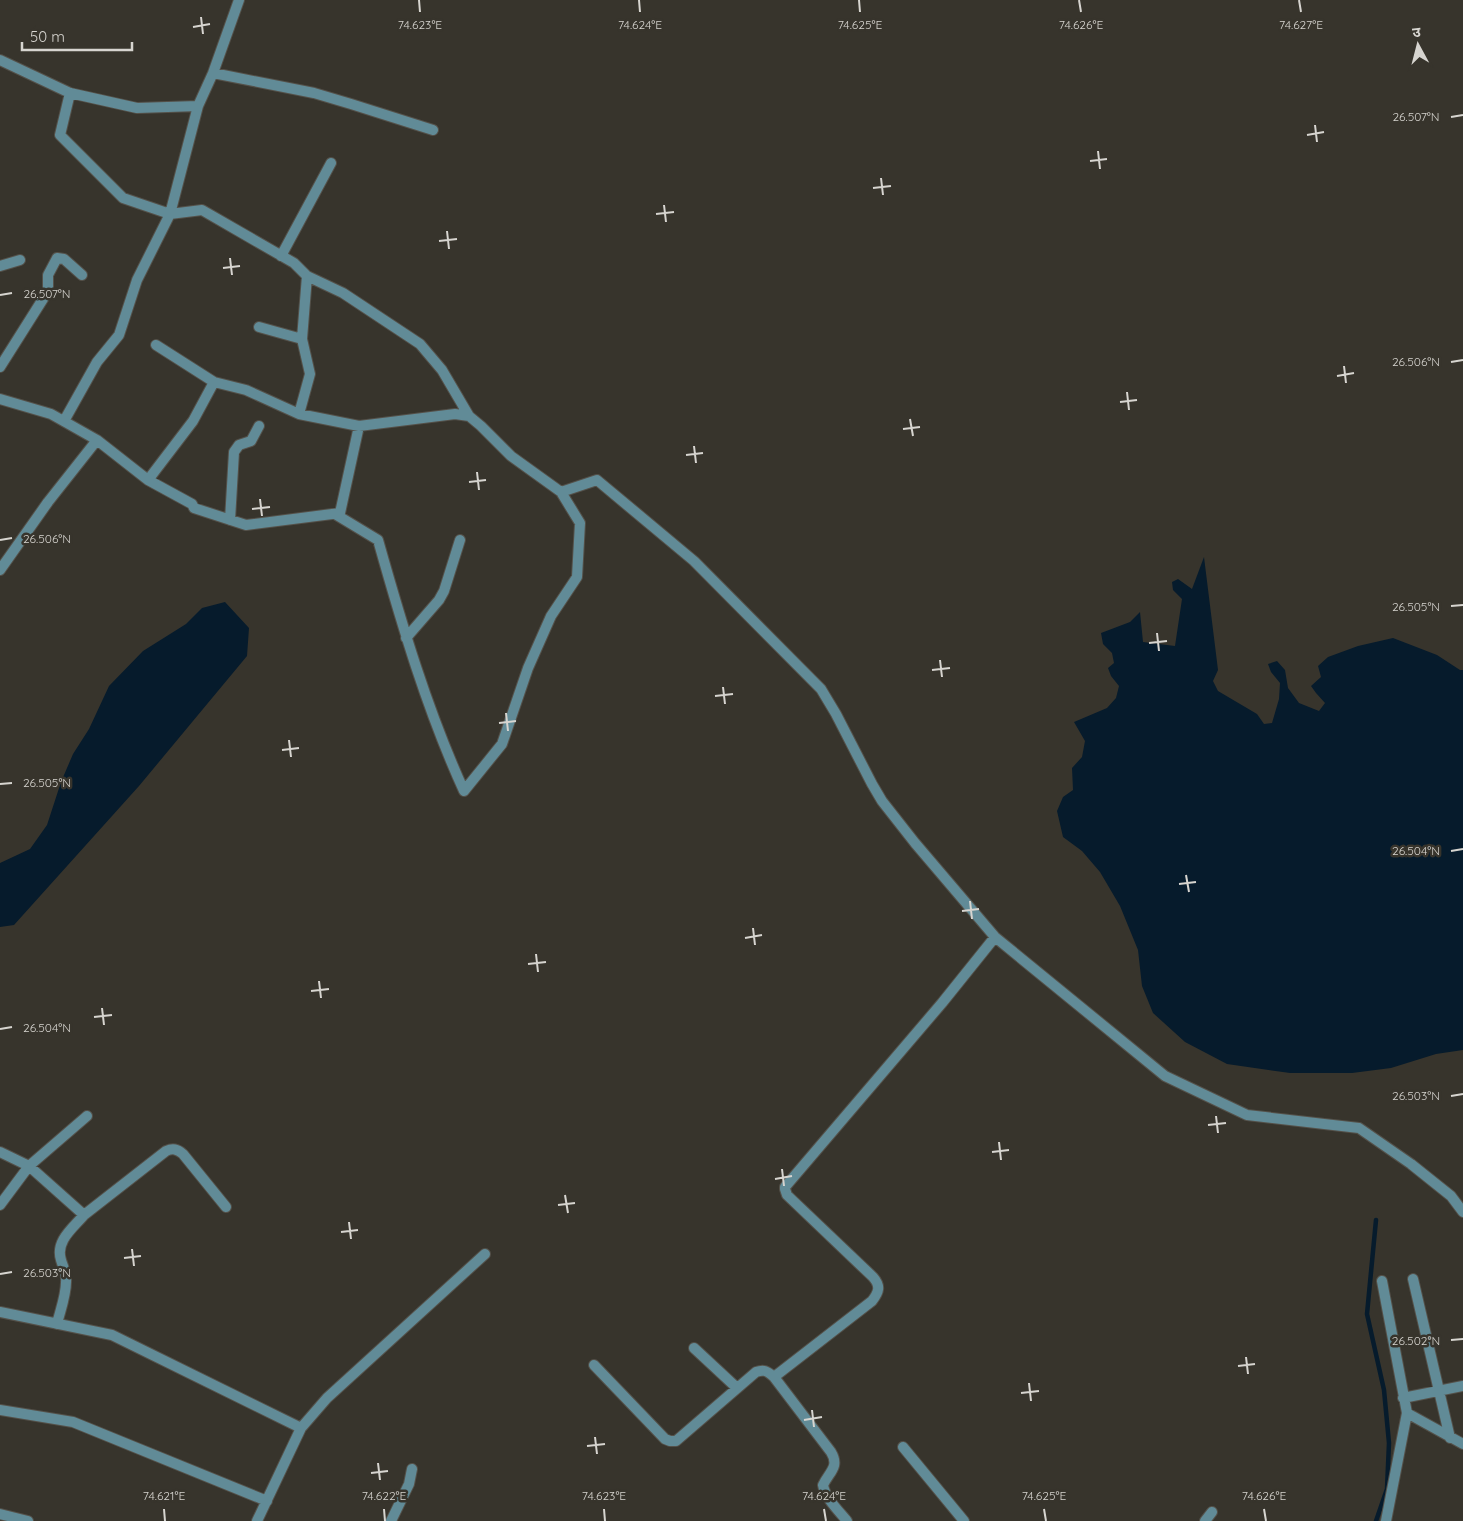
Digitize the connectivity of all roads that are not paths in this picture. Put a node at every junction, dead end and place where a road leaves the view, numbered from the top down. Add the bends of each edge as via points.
1 (239, 0) edge
2 (0, 60) edge
3 (214, 73) junction
4 (70, 93) junction
5 (198, 106) junction
6 (433, 130) dead end
7 (331, 162) dead end
8 (170, 214) junction
9 (282, 256) junction
10 (20, 260) dead end
11 (0, 266) edge
12 (82, 275) dead end
13 (307, 276) junction
14 (259, 327) dead end
15 (302, 339) junction
16 (156, 345) dead end
17 (0, 367) edge
18 (214, 382) junction
19 (0, 399) edge
20 (299, 414) junction
21 (469, 416) junction
22 (64, 422) junction
23 (259, 426) dead end
24 (359, 426) junction
25 (97, 440) junction
26 (148, 480) junction
27 (561, 492) junction
28 (335, 514) junction
29 (230, 520) junction
30 (460, 540) dead end
31 (0, 570) edge
32 (406, 638) junction
33 (995, 937) junction
34 (87, 1116) dead end
35 (0, 1152) edge
36 (29, 1166) junction
37 (0, 1205) edge
38 (226, 1206) dead end
39 (1463, 1212) edge
40 (84, 1215) junction
41 (485, 1254) dead end
42 (1413, 1279) dead end
43 (1382, 1281) dead end
44 (0, 1312) edge
45 (57, 1324) junction
46 (694, 1348) dead end
47 (594, 1365) dead end
48 (774, 1377) junction
49 (1463, 1386) edge
50 (737, 1388) junction
51 (1439, 1391) junction
52 (1403, 1398) junction
53 (0, 1410) edge
54 (1407, 1413) junction
55 (301, 1428) junction
56 (1450, 1438) junction
57 (1463, 1444) edge
58 (903, 1447) dead end
59 (412, 1469) dead end
60 (267, 1501) junction
61 (1212, 1512) dead end
62 (0, 1514) edge
63 (28, 1521) edge
64 (258, 1521) edge
65 (391, 1521) edge
66 (847, 1521) edge
67 (964, 1521) edge
68 (1205, 1521) edge
69 (1386, 1521) edge

1 - 3 street
2 - 4 street
3 - 5 street
3 - 6 street via 314,93
4 - 5 street via 137,108
4 - 8 street via 60,135 123,198
5 - 8 street
7 - 9 street
8 - 9 street via 202,210
8 - 22 street via 137,280 119,335 97,362
9 - 13 street
10 - 11 street
12 - 17 street via 64,259 57,258 48,275 48,291
13 - 15 street
13 - 21 street via 343,294 420,344 442,370
14 - 15 street
15 - 20 street via 310,374
16 - 18 street
18 - 20 street via 246,390
18 - 26 street via 193,421
19 - 22 street via 51,414
20 - 24 street
21 - 24 street via 455,414
21 - 27 street via 511,456
22 - 25 street
23 - 29 street via 251,441 239,445 234,452
24 - 28 street via 340,513
25 - 26 street
25 - 31 street
26 - 29 street via 194,508
27 - 32 street via 580,523 577,576 551,616 528,668 502,744 464,791
27 - 33 street via 597,480 694,561 794,661 821,689 882,801
28 - 29 street via 246,525
28 - 32 street via 378,540
30 - 32 street via 444,591
33 - 39 street via 1165,1076 1247,1115 1359,1128 1450,1196
33 - 48 street via 785,1187 787,1195 879,1286 872,1301
34 - 36 street
35 - 36 street
36 - 37 street
36 - 40 street
38 - 40 street via 183,1154 170,1149
40 - 45 street via 59,1246 66,1284
41 - 55 street via 328,1398
42 - 51 street
43 - 52 street
44 - 45 street
45 - 55 street via 112,1335
46 - 50 street
47 - 50 street via 670,1441 676,1440
48 - 50 street via 762,1370
48 - 66 street via 835,1458 833,1470 823,1485 829,1499
49 - 51 street
51 - 52 street
51 - 56 street
52 - 54 street
53 - 60 street via 73,1422
54 - 56 street
54 - 69 street
55 - 60 street
56 - 57 street
58 - 67 street
59 - 65 street via 409,1484
60 - 64 street
61 - 68 street
62 - 63 street

